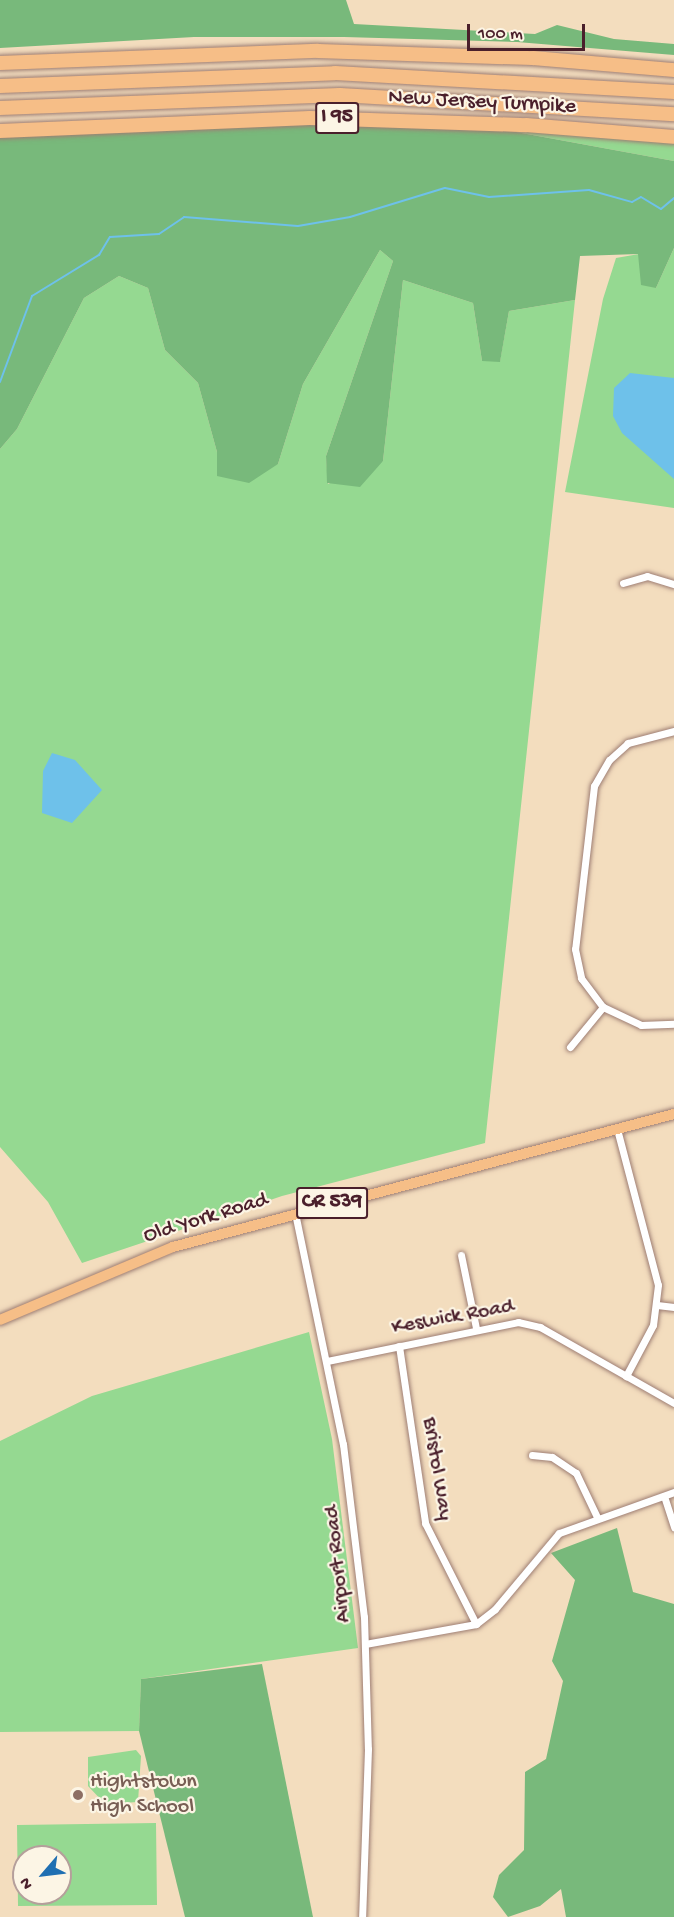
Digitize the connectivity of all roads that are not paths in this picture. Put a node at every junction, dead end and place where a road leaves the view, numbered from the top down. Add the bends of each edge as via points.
1 (0, 63) edge
2 (674, 70) edge
3 (0, 86) edge
4 (674, 92) edge
5 (0, 108) edge
6 (674, 114) edge
7 (0, 130) edge
8 (674, 137) edge
9 (624, 583) dead end
10 (674, 584) edge
11 (674, 731) edge
12 (603, 1007) junction
13 (674, 1024) edge
14 (570, 1047) dead end
15 (674, 1114) edge
16 (617, 1129) junction
17 (294, 1213) junction
18 (460, 1254) dead end
19 (657, 1305) junction
20 (674, 1307) edge
21 (0, 1320) edge
22 (476, 1328) junction
23 (399, 1346) junction
24 (327, 1361) junction
25 (626, 1376) junction
26 (674, 1403) edge
27 (532, 1455) dead end
28 (674, 1492) edge
29 (664, 1496) junction
30 (597, 1517) junction
31 (674, 1527) edge
32 (476, 1624) junction
33 (365, 1644) junction
34 (362, 1917) edge

1 - 2 highway, New Jersey Turnpike via 157,54 350,51
3 - 4 highway, New Jersey Turnpike / I 95 via 335,73
5 - 6 highway, New Jersey Turnpike / I 95 via 340,95
7 - 8 highway, New Jersey Turnpike / I 95 via 332,118 526,125
9 - 10 street via 647,576
11 - 12 street via 628,743 609,760 594,786 575,949 581,978
12 - 13 street via 641,1025
12 - 14 street
15 - 16 main road, Old York Road / CR 539
16 - 17 main road, Old York Road / CR 539
16 - 19 street via 655,1271
17 - 21 main road, Old York Road / CR 539 via 155,1253
17 - 24 street, Airport Road
18 - 22 street
19 - 20 street
19 - 25 street via 649,1336
22 - 23 street, Keswick Road
22 - 25 street, Keswick Road via 528,1323
23 - 24 street, Keswick Road
23 - 32 street, Bristol Way via 425,1523
24 - 33 street, Airport Road via 351,1496
25 - 26 street, Keswick Road
27 - 30 street via 552,1457 576,1473
28 - 29 street
29 - 30 street
29 - 31 street
30 - 32 street via 552,1538 501,1602
32 - 33 street
33 - 34 street, Airport Road

